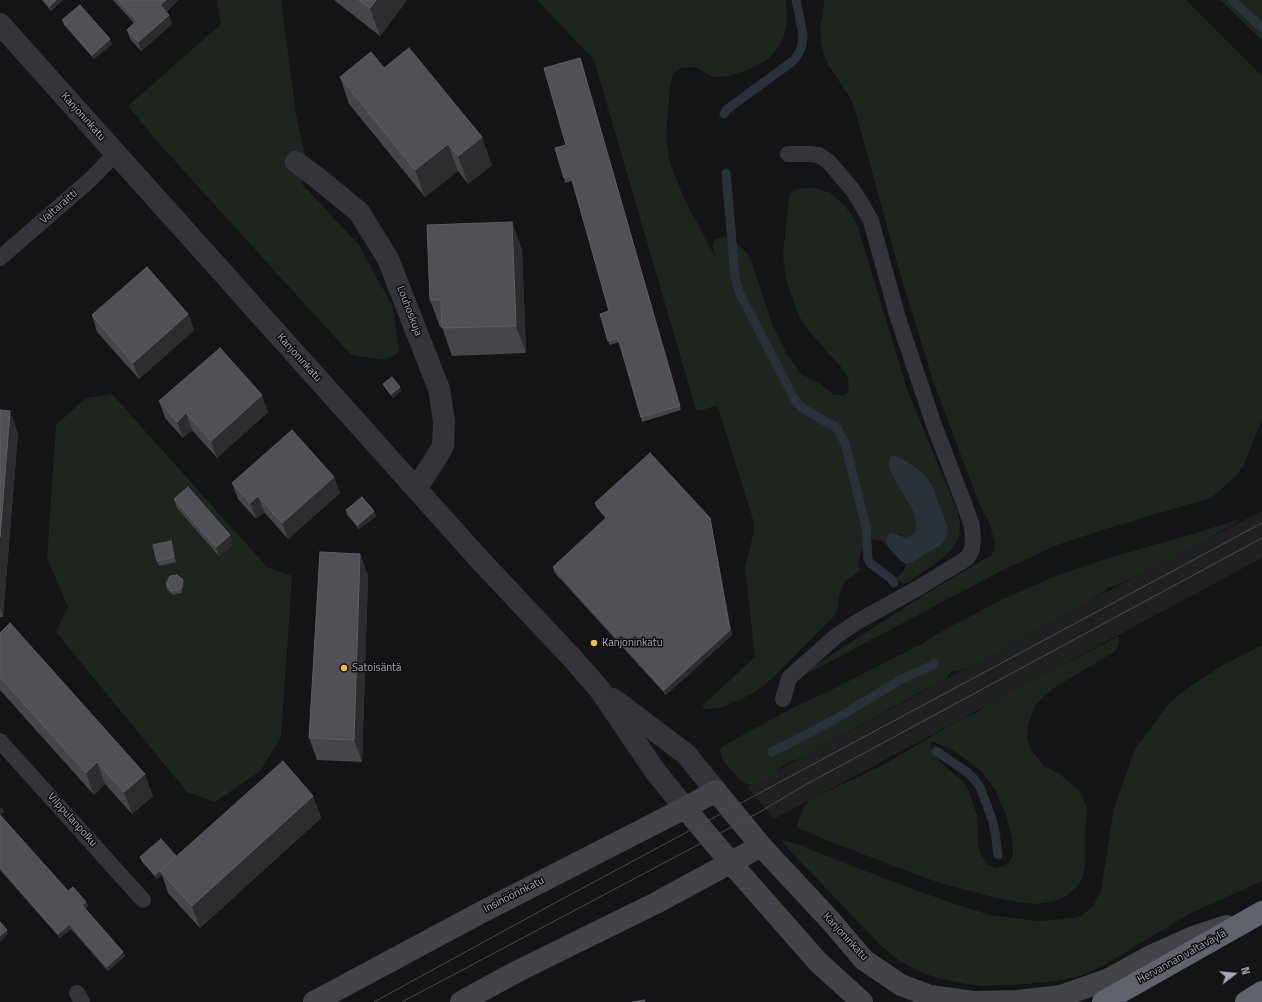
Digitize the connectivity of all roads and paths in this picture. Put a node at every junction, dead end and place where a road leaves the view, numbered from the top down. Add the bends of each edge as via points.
1 (0, 24) edge
2 (116, 153) junction
3 (788, 154) dead end
4 (296, 162) dead end
5 (0, 258) edge
6 (416, 489) junction
7 (600, 690) junction
8 (783, 699) dead end
9 (0, 741) edge
10 (716, 791) junction
11 (685, 808) junction
12 (761, 846) junction
13 (731, 863) junction
14 (143, 900) dead end
15 (1258, 915) edge
16 (1262, 992) edge
17 (314, 1002) edge
18 (461, 1002) edge
19 (862, 1002) edge
20 (1103, 1002) edge
21 (1246, 1002) edge

1 - 2 street, Kanjoninkatu
2 - 5 lane, Valtaraitti via 91,179
2 - 6 street, Kanjoninkatu
3 - 8 lane via 819,155 828,162 852,189 871,221 898,318 972,526 973,540 968,557 855,624 819,651 789,678
4 - 6 street, Louhoskuja via 359,212 388,259 439,389 444,421 443,446
6 - 7 street, Kanjoninkatu
7 - 10 street, Kanjoninkatu via 686,754
7 - 11 street, Kanjoninkatu via 654,771
9 - 14 lane, Vilppulanpolku
10 - 11 main road, Insinöörinkatu
10 - 12 main road, Kanjoninkatu
11 - 13 main road, Kanjoninkatu
11 - 17 main road, Insinöörinkatu
12 - 13 main road
12 - 15 main road, Kanjoninkatu via 864,960 901,985 930,996 974,1002 1018,1001 1061,996 1107,980 1193,937
13 - 18 main road
13 - 19 main road, Kanjoninkatu via 818,962
15 - 20 highway, Hervannan valtaväylä
16 - 21 highway

